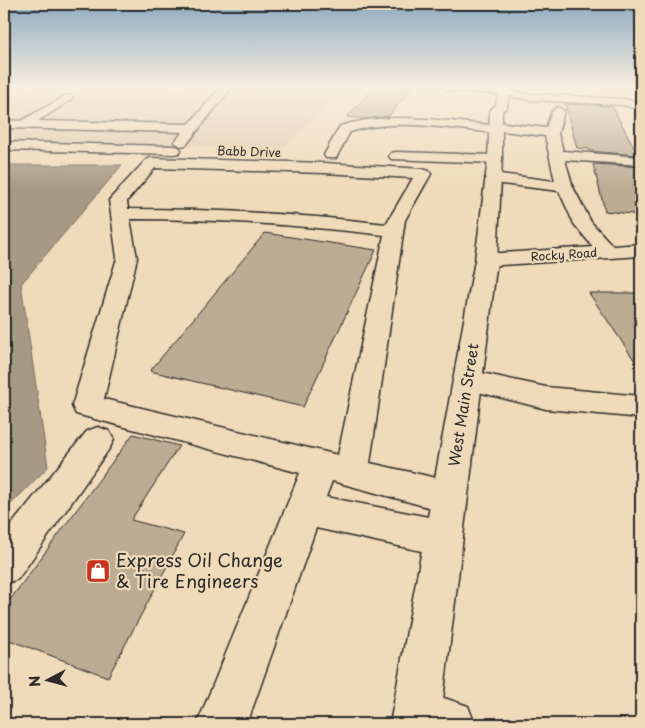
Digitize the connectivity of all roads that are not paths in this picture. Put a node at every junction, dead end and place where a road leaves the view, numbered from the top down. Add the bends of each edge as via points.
1 (29, 121) edge
2 (198, 121) edge
3 (410, 121) edge
4 (513, 121) edge
5 (535, 121) edge
6 (535, 121) edge
7 (4, 124) edge
8 (24, 124) junction
9 (192, 128) junction
10 (551, 133) junction
11 (4, 146) edge
12 (173, 150) junction
13 (331, 154) junction
14 (350, 155) dead end
15 (379, 156) dead end
16 (557, 156) junction
17 (641, 161) edge
18 (494, 168) junction
19 (565, 187) junction
20 (120, 214) junction
21 (394, 231) junction
22 (641, 250) edge
23 (608, 252) junction
24 (486, 260) junction
25 (468, 380) junction
26 (641, 407) edge
27 (98, 440) dead end
28 (337, 468) junction
29 (450, 497) junction
30 (304, 509) junction
31 (444, 538) junction
32 (4, 565) edge
33 (427, 721) edge
34 (222, 724) edge

1 - 8 street
2 - 9 street
3 - 13 street via 362,124 345,129
4 - 18 street, West Main Street
5 - 10 street
6 - 10 street
7 - 8 street
8 - 9 street
9 - 12 street
10 - 16 street
11 - 12 street, Babb Drive
12 - 13 street, Babb Drive
13 - 14 street, Babb Drive
15 - 18 street
16 - 17 street
16 - 19 street
18 - 19 street
18 - 24 street, West Main Street
19 - 23 street via 583,224
20 - 21 street via 315,221
20 - 21 street via 118,200 151,163 424,174 396,220
20 - 28 street via 127,258 87,406
21 - 28 street
22 - 23 street, Rocky Road
23 - 24 street, Rocky Road
24 - 25 street, West Main Street
25 - 26 street via 546,398
25 - 29 street, West Main Street
27 - 32 street
28 - 29 street
28 - 30 street
29 - 31 street, West Main Street
30 - 31 street
30 - 34 street
31 - 33 street, West Main Street

